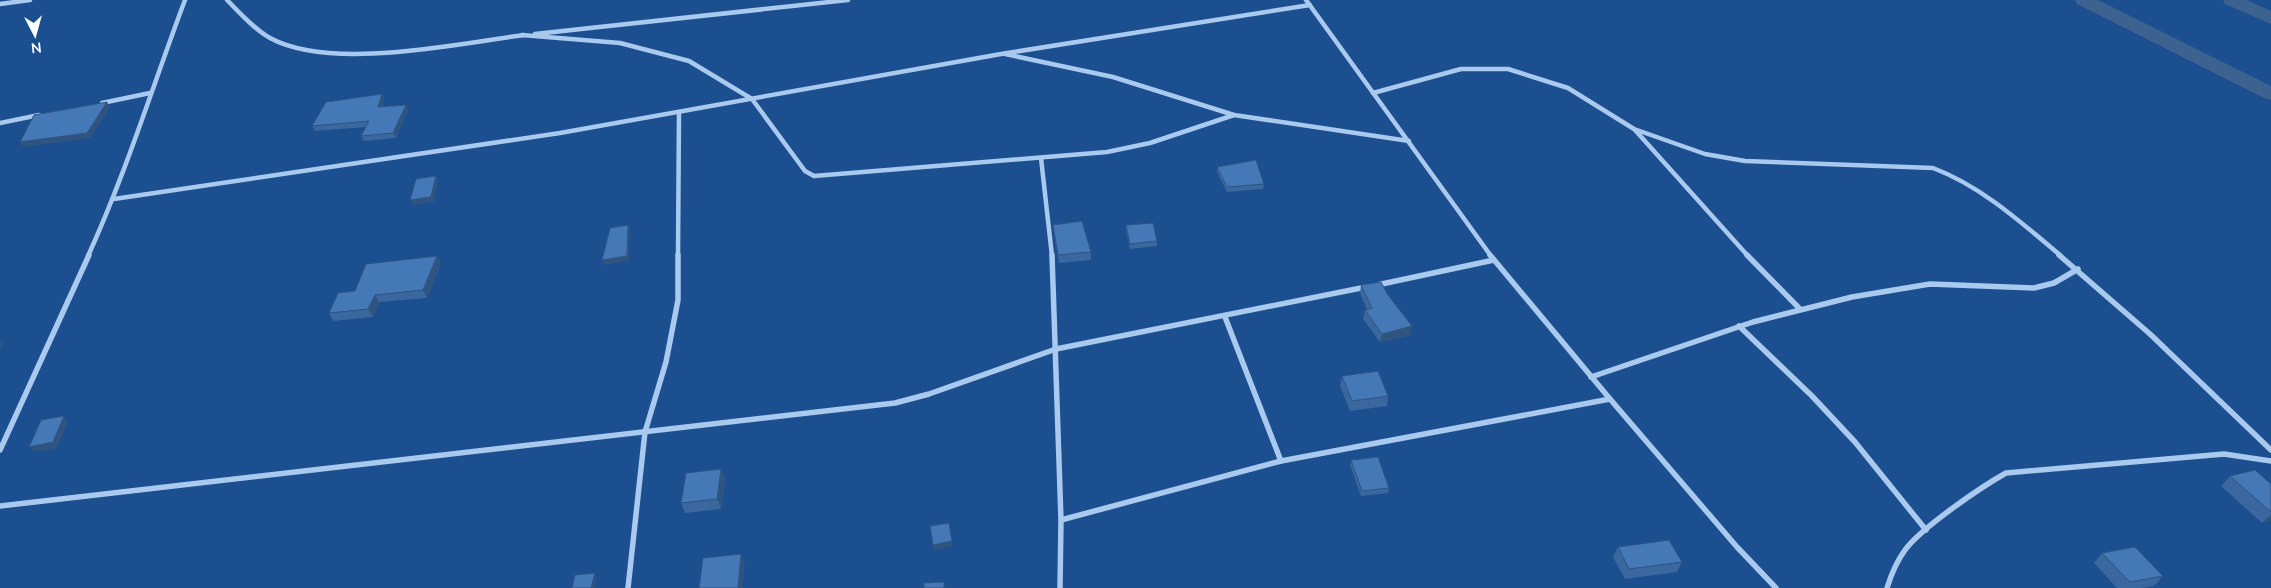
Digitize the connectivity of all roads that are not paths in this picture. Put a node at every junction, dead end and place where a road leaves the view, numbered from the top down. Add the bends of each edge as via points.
1 (30, 0) edge
2 (185, 0) edge
3 (227, 0) edge
4 (848, 0) edge
5 (1308, 2) edge
6 (0, 4) edge
7 (522, 35) junction
8 (1001, 54) junction
9 (150, 93) junction
10 (1373, 93) junction
11 (752, 99) junction
12 (94, 104) edge
13 (679, 112) junction
14 (47, 114) edge
15 (1234, 114) junction
16 (0, 123) edge
17 (1634, 129) junction
18 (1409, 141) junction
19 (1041, 158) junction
20 (114, 199) junction
21 (1494, 260) junction
22 (2078, 269) junction
23 (1799, 308) junction
24 (1225, 317) junction
25 (1739, 326) junction
26 (1056, 349) junction
27 (1591, 377) junction
28 (1610, 399) junction
29 (645, 432) junction
30 (0, 450) edge
31 (2271, 450) edge
32 (2271, 460) edge
33 (1281, 461) junction
34 (0, 506) edge
35 (1060, 520) junction
36 (1926, 530) junction
37 (628, 588) edge
38 (1060, 588) edge
39 (1776, 588) edge
40 (1887, 588) edge

1 - 6 street
2 - 9 street
3 - 7 street via 271,38 298,48 342,53 418,49
4 - 7 street
5 - 8 street
5 - 10 street
7 - 11 street via 620,43 689,61
8 - 11 street
8 - 15 street via 1114,77
9 - 12 street
9 - 20 street
10 - 17 street via 1461,70 1508,69 1568,88
10 - 18 street
11 - 13 street
11 - 19 street via 806,171 814,176
13 - 20 street via 560,133
13 - 29 street via 678,300 666,362
14 - 16 street
15 - 18 street
15 - 19 street via 1150,143 1107,152
17 - 22 street via 1726,158 1943,171 1988,199
17 - 23 street
18 - 21 street
19 - 26 street via 1052,246
20 - 30 street
21 - 24 street
21 - 27 street
22 - 23 street via 2061,281 2044,286 1908,285
22 - 31 street
23 - 25 street
24 - 26 street
24 - 33 street
25 - 27 street
25 - 36 street via 1855,442
26 - 29 street via 895,403
26 - 35 street
27 - 28 street
28 - 33 street
28 - 39 street
29 - 34 street
29 - 37 street
32 - 36 street via 2224,454 2015,472 1992,481
33 - 35 street
35 - 38 street
36 - 40 street via 1906,550

